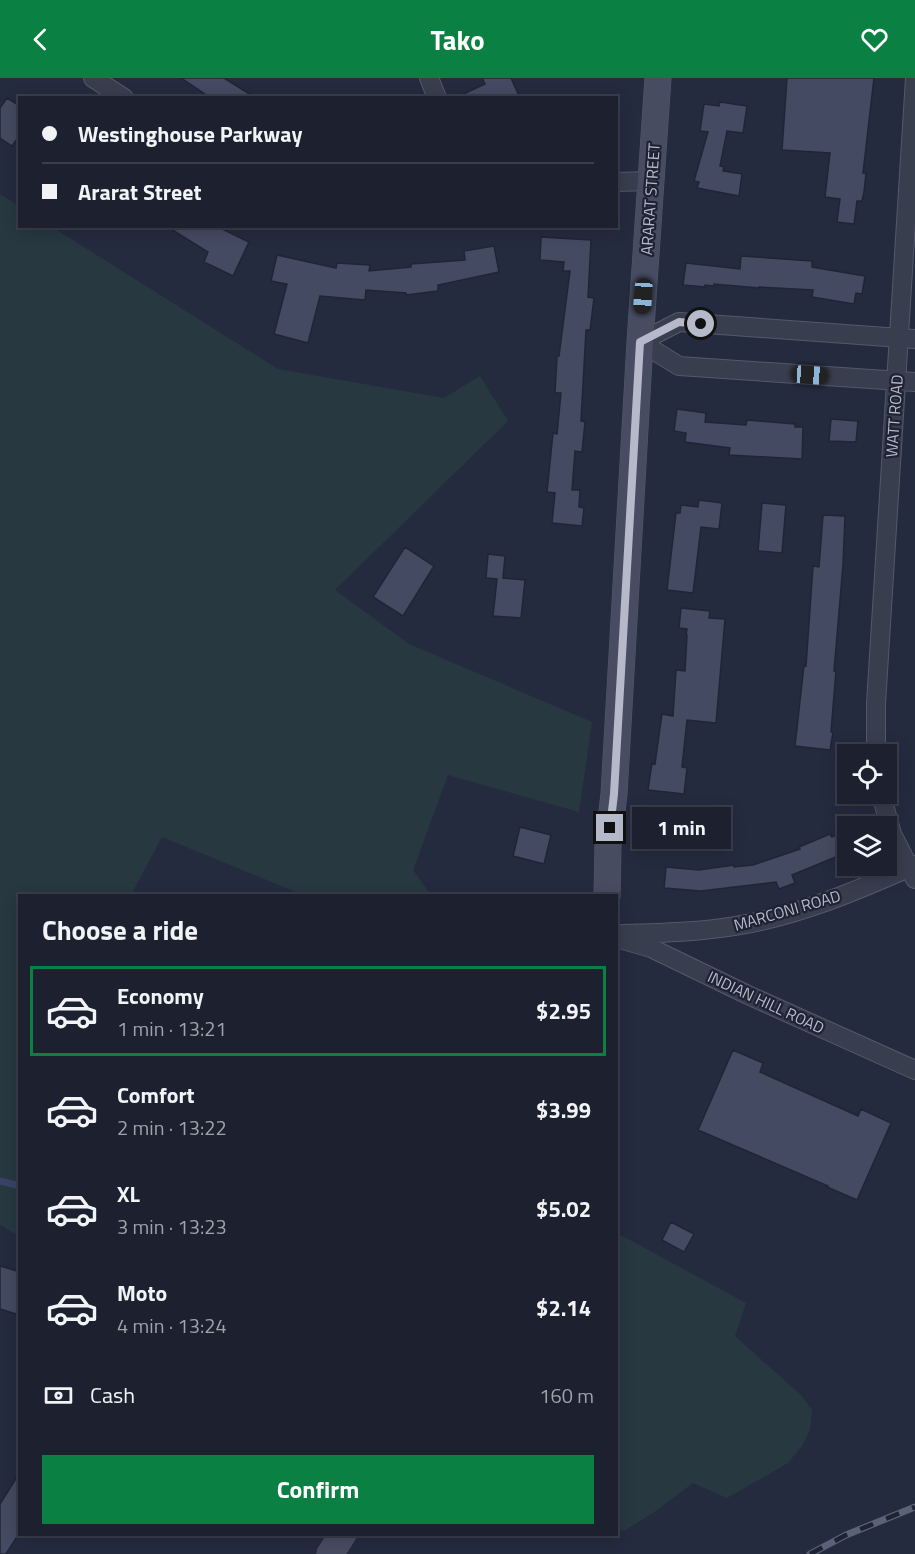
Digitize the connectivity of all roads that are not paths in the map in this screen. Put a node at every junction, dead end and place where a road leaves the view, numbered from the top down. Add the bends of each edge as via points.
1 (93, 78) edge
2 (429, 78) edge
3 (658, 78) edge
4 (915, 78) edge
5 (121, 96) edge
6 (436, 96) edge
7 (651, 181) junction
8 (618, 182) edge
9 (907, 338) edge
10 (640, 342) junction
11 (896, 381) junction
12 (915, 382) edge
13 (876, 744) edge
14 (884, 804) edge
15 (913, 870) edge
16 (607, 894) edge
17 (618, 936) edge
18 (618, 937) edge
19 (915, 1070) edge
20 (342, 1536) edge
21 (330, 1554) edge

1 - 5 street
2 - 6 street
3 - 7 main road, ARARAT STREET
4 - 9 street, WATT ROAD
7 - 8 street
7 - 10 main road, ARARAT STREET
9 - 10 street via 679,322
9 - 11 street, WATT ROAD
10 - 11 street via 679,366
10 - 16 main road, ARARAT STREET
11 - 12 street
11 - 13 street, WATT ROAD
14 - 15 street via 892,834
15 - 17 street, MARCONI ROAD via 830,900 742,925
18 - 19 street, INDIAN HILL ROAD via 651,948
20 - 21 main road

